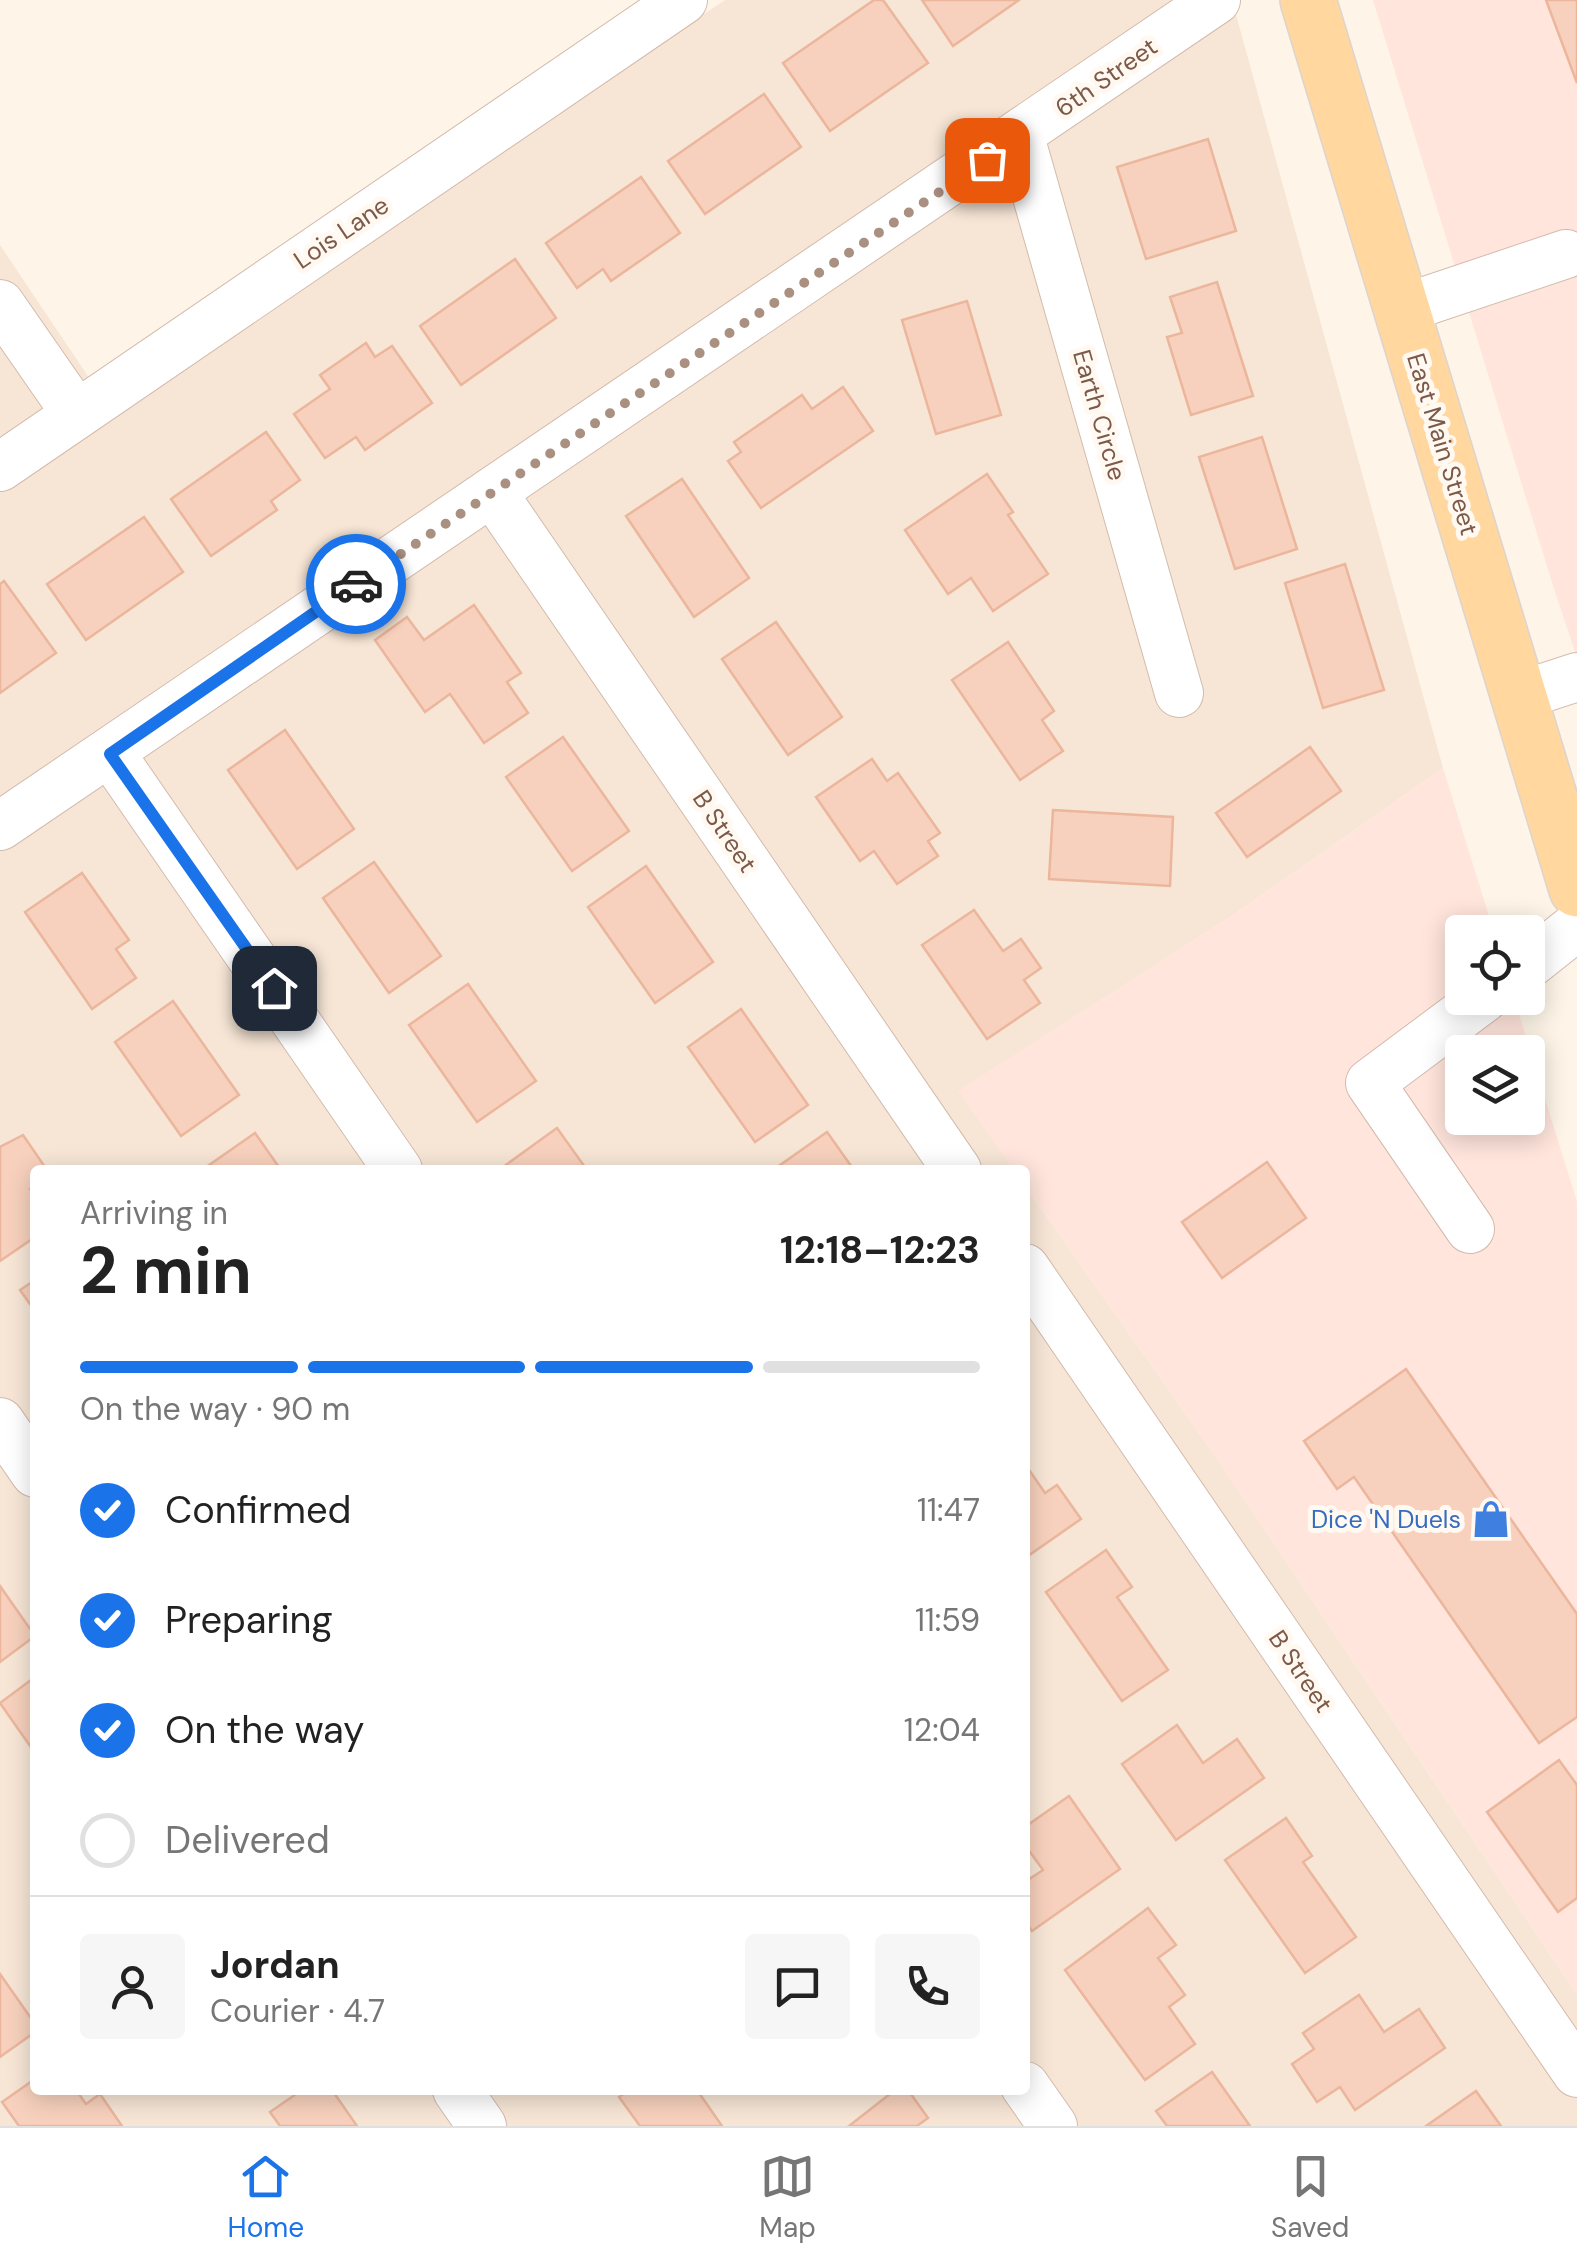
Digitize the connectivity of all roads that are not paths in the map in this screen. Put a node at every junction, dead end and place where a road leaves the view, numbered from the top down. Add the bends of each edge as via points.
1 (684, 0) edge
2 (1216, 0) edge
3 (1308, 0) edge
4 (1020, 137) junction
5 (1566, 254) dead end
6 (0, 304) edge
7 (1402, 309) junction
8 (75, 412) junction
9 (0, 468) edge
10 (492, 492) junction
11 (1577, 677) edge
12 (1178, 693) dead end
13 (1518, 696) junction
14 (110, 754) junction
15 (0, 826) edge
16 (1577, 889) edge
17 (1577, 926) edge
18 (1545, 951) edge
19 (1461, 1015) edge
20 (395, 1165) edge
21 (955, 1165) edge
22 (1470, 1229) dead end
23 (1030, 1275) edge
24 (0, 1422) edge
25 (30, 1467) edge
26 (1573, 2058) edge
27 (1030, 2093) edge
28 (460, 2095) edge
29 (482, 2126) edge
30 (1052, 2126) edge

1 - 8 street, Lois Lane
2 - 4 street, 6th Street
3 - 7 main road, East Main Street
4 - 10 street, 6th Street
4 - 12 street, Earth Circle
5 - 7 street
6 - 8 street
7 - 13 main road, East Main Street
8 - 9 street, Lois Lane
10 - 14 street, 6th Street
10 - 21 street, B Street
11 - 13 street
13 - 16 main road, East Main Street
14 - 15 street, 6th Street
14 - 20 street
17 - 18 street
19 - 22 street via 1370,1083
23 - 26 street, B Street
24 - 25 street
27 - 30 street
28 - 29 street

